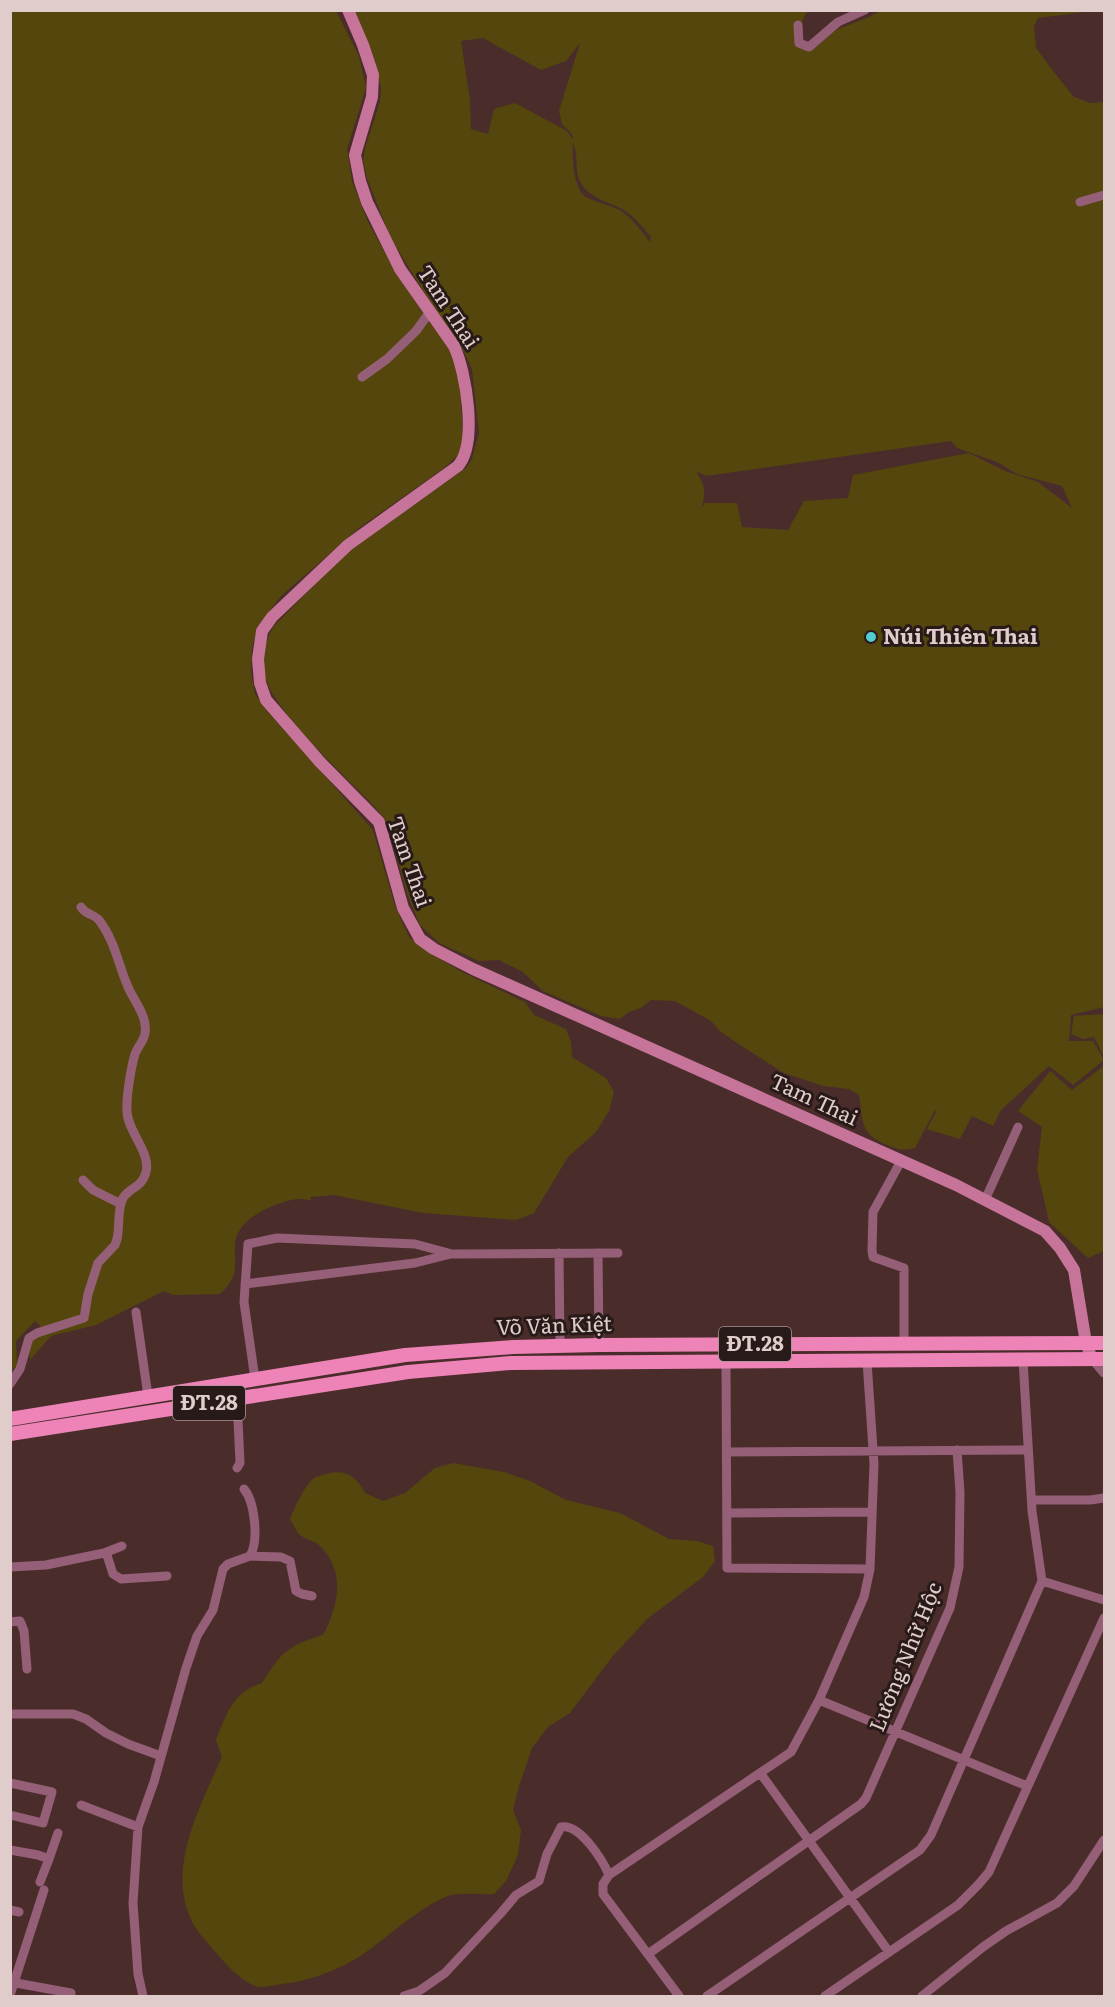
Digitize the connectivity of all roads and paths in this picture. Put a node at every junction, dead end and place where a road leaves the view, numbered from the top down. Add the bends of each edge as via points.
1 (348, 10) edge
2 (865, 10) edge
3 (798, 25) dead end
4 (1104, 195) edge
5 (1080, 202) dead end
6 (429, 313) junction
7 (362, 377) dead end
8 (81, 907) dead end
9 (1018, 1127) dead end
10 (901, 1161) junction
11 (83, 1180) dead end
12 (985, 1200) junction
13 (121, 1204) junction
14 (559, 1253) junction
15 (598, 1253) junction
16 (618, 1253) dead end
17 (452, 1254) junction
18 (245, 1284) junction
19 (136, 1312) dead end
20 (1086, 1343) junction
21 (1104, 1343) edge
22 (904, 1344) junction
23 (560, 1345) junction
24 (599, 1345) junction
25 (405, 1355) junction
26 (1098, 1359) edge
27 (1023, 1360) junction
28 (726, 1361) junction
29 (867, 1361) junction
30 (408, 1372) junction
31 (1104, 1373) edge
32 (255, 1379) junction
33 (10, 1384) edge
34 (194, 1389) junction
35 (148, 1396) junction
36 (237, 1399) junction
37 (197, 1405) junction
38 (10, 1419) edge
39 (10, 1434) edge
40 (957, 1450) junction
41 (1027, 1450) junction
42 (873, 1451) junction
43 (727, 1452) junction
44 (237, 1468) dead end
45 (244, 1489) dead end
46 (1104, 1498) edge
47 (1032, 1500) junction
48 (872, 1512) junction
49 (727, 1513) junction
50 (122, 1546) dead end
51 (106, 1552) junction
52 (250, 1556) junction
53 (10, 1567) edge
54 (870, 1569) junction
55 (167, 1576) dead end
56 (1042, 1581) junction
57 (312, 1596) dead end
58 (1104, 1600) edge
59 (1104, 1618) edge
60 (10, 1622) edge
61 (27, 1669) dead end
62 (819, 1700) junction
63 (10, 1714) edge
64 (895, 1732) junction
65 (161, 1756) junction
66 (965, 1760) junction
67 (760, 1774) junction
68 (10, 1783) edge
69 (1027, 1786) junction
70 (81, 1805) dead end
71 (10, 1815) edge
72 (138, 1827) junction
73 (58, 1833) dead end
74 (1104, 1840) edge
75 (809, 1841) junction
76 (10, 1850) edge
77 (49, 1859) junction
78 (609, 1875) junction
79 (850, 1898) junction
80 (889, 1952) junction
81 (648, 1954) junction
82 (15, 1983) junction
83 (71, 1993) dead end
84 (10, 1995) edge
85 (143, 1996) edge
86 (404, 1996) edge
87 (679, 1996) edge
88 (707, 1996) edge
89 (825, 1996) edge
90 (922, 1996) edge

1 - 6 street, Tam Thai via 373,75 372,97 355,155 360,181 400,269
2 - 3 street via 838,22 809,47 799,43
4 - 5 street
6 - 7 street via 417,331
6 - 10 street, Tam Thai via 454,346 462,365 469,434 464,459 348,545 272,617 262,631 258,659 266,700 379,822 403,908 420,939 473,969
8 - 13 street via 86,914 98,918 107,933 145,1024 135,1056 127,1112 147,1165 144,1179 124,1196
9 - 12 street
10 - 12 street, Tam Thai
10 - 22 street via 873,1212 872,1250 873,1257 904,1268
11 - 13 street via 93,1191
12 - 20 street, Tam Thai via 1045,1231 1060,1248 1074,1270
13 - 33 street via 117,1239 98,1263 84,1318 29,1338 20,1369
14 - 15 street
14 - 17 street
14 - 23 street
15 - 16 street
15 - 24 street
17 - 18 street via 415,1263
17 - 18 street via 415,1244 277,1238 248,1244
18 - 32 street
19 - 35 street
20 - 21 main road, Võ Văn Kiệt / ĐT.28
20 - 22 main road, Võ Văn Kiệt / ĐT.28
20 - 26 street, Tam Thai
22 - 24 main road, Võ Văn Kiệt / ĐT.28
23 - 24 main road, Võ Văn Kiệt / ĐT.28
23 - 25 main road, Võ Văn Kiệt / ĐT.28
25 - 30 main road
25 - 32 main road, Võ Văn Kiệt / ĐT.28
26 - 27 main road, Võ Văn Kiệt / ĐT.28
26 - 31 street, Tam Thai
27 - 29 main road, Võ Văn Kiệt / ĐT.28
27 - 41 street
28 - 29 main road, Võ Văn Kiệt / ĐT.28
28 - 30 main road, Võ Văn Kiệt / ĐT.28 via 511,1364
28 - 43 street
29 - 42 street
30 - 36 main road, Võ Văn Kiệt / ĐT.28
32 - 34 main road, Võ Văn Kiệt / ĐT.28
34 - 35 main road, Võ Văn Kiệt / ĐT.28
34 - 37 main road
35 - 38 main road, Võ Văn Kiệt / ĐT.28
36 - 37 main road, Võ Văn Kiệt / ĐT.28
36 - 44 street
37 - 39 main road, Võ Văn Kiệt / ĐT.28
40 - 41 street
40 - 42 street
40 - 64 street, Lương Nhữ Hộc via 958,1577 950,1608
41 - 47 street
42 - 43 street
42 - 48 street
43 - 49 street
45 - 52 street via 255,1526
46 - 47 street
47 - 56 street
48 - 49 street
48 - 54 street
49 - 54 street via 727,1568
50 - 51 street
51 - 53 street via 37,1566
51 - 55 street via 113,1574 120,1579
52 - 57 street via 290,1561 296,1591
52 - 65 street via 224,1569 213,1610 197,1636 186,1668
54 - 62 street via 864,1597
56 - 58 street
56 - 66 street
59 - 69 street
60 - 61 street via 20,1621 24,1631
62 - 64 street
62 - 67 street via 791,1752
63 - 65 street via 73,1714 128,1744
64 - 66 street
64 - 75 street, Lương Nhữ Hộc via 866,1798
65 - 72 street
66 - 69 street
66 - 79 street via 931,1835 920,1850
67 - 75 street
67 - 78 street
68 - 71 street via 52,1792 43,1823
69 - 80 street via 989,1872 958,1905
70 - 72 street
72 - 85 street via 133,1903
73 - 77 street
74 - 90 street via 1074,1886 1057,1903 1006,1931
75 - 79 street
75 - 81 street, Lương Nhữ Hộc
76 - 77 street
77 - 82 street
78 - 81 street via 603,1884 603,1894
78 - 86 street via 585,1839 574,1829 561,1827 539,1881 516,1895 445,1973
79 - 80 street
79 - 88 street
80 - 89 street
81 - 87 street
82 - 83 street
82 - 84 street

